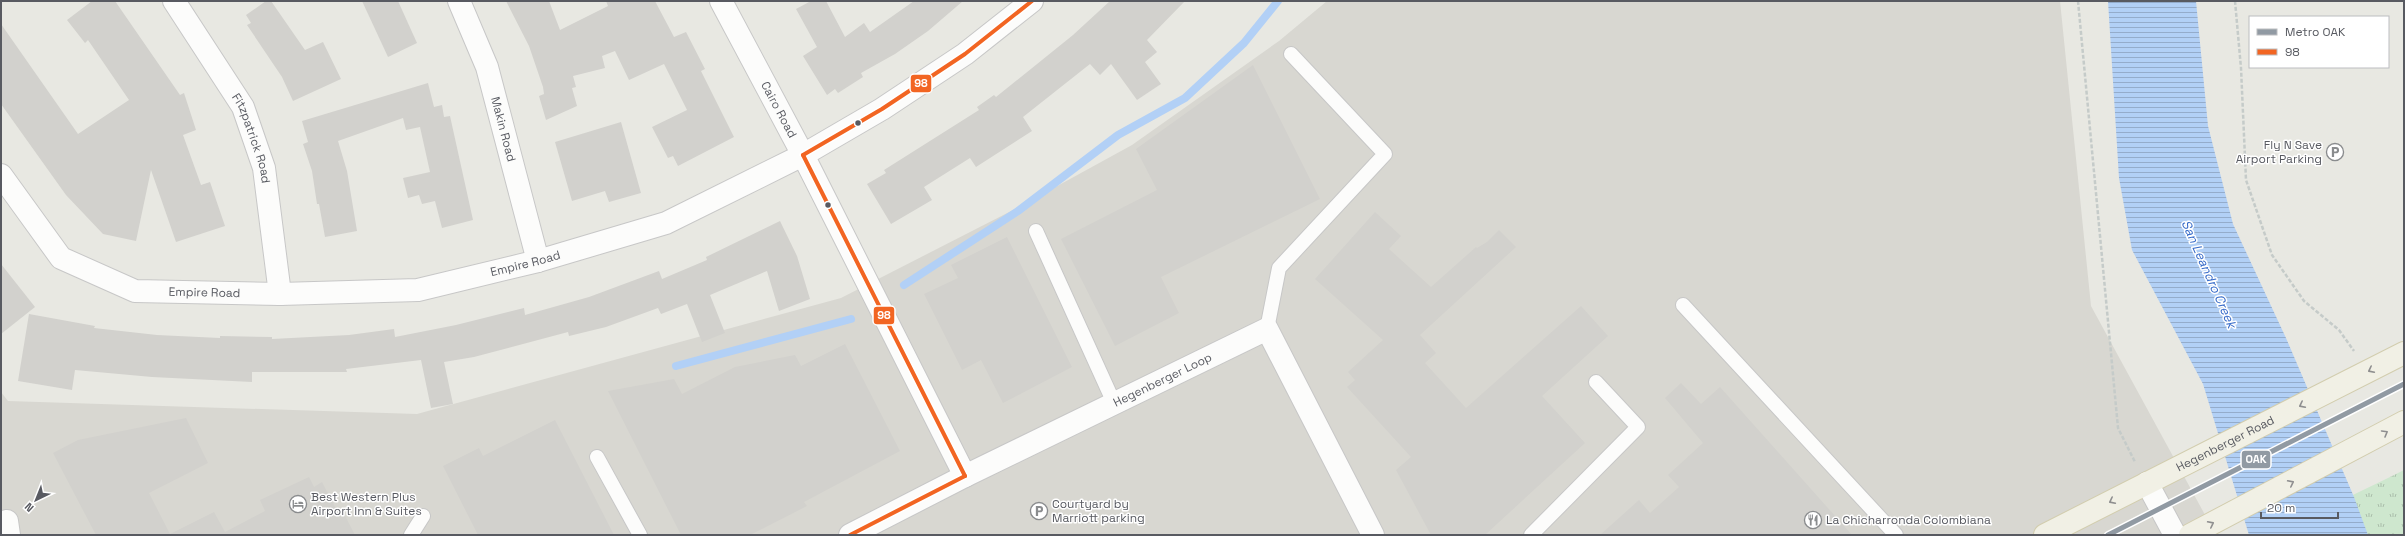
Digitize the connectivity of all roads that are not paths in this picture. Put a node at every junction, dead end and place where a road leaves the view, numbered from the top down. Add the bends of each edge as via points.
1 (174, 1) edge
2 (459, 1) edge
3 (721, 1) edge
4 (1032, 1) edge
5 (1291, 54) dead end
6 (803, 155) junction
7 (1, 175) edge
8 (1036, 231) dead end
9 (538, 261) junction
10 (280, 294) junction
11 (1683, 305) dead end
12 (1267, 329) junction
13 (2404, 353) edge
14 (1596, 382) dead end
15 (1114, 403) junction
16 (2404, 422) edge
17 (597, 456) dead end
18 (965, 476) junction
19 (2147, 483) junction
20 (424, 516) dead end
21 (411, 535) edge
22 (640, 535) edge
23 (850, 535) edge
24 (1373, 535) edge
25 (1531, 535) edge
26 (1896, 535) edge
27 (2045, 535) edge
28 (2175, 535) edge
29 (2190, 535) edge

1 - 10 street, Fitzpatrick Road via 243,107 264,168
2 - 9 street, Makin Road via 487,67
3 - 6 street, Cairo Road
4 - 6 street, Empire Road via 965,54 882,109
5 - 12 lane via 1385,154 1279,268
6 - 9 street, Empire Road via 666,223
6 - 18 street, Cairo Road
7 - 10 street, Empire Road via 61,258 135,291
8 - 15 lane
9 - 10 street, Empire Road via 418,290
11 - 26 lane
12 - 15 street, Hegenberger Loop
12 - 24 street
13 -> 19 main road, Hegenberger Road
14 - 25 lane via 1638,427
15 - 18 street, Hegenberger Loop
29 -> 16 main road
17 - 22 lane
18 - 23 street, Hegenberger Loop
19 -> 27 main road, Hegenberger Road
19 - 28 street
20 - 21 lane

